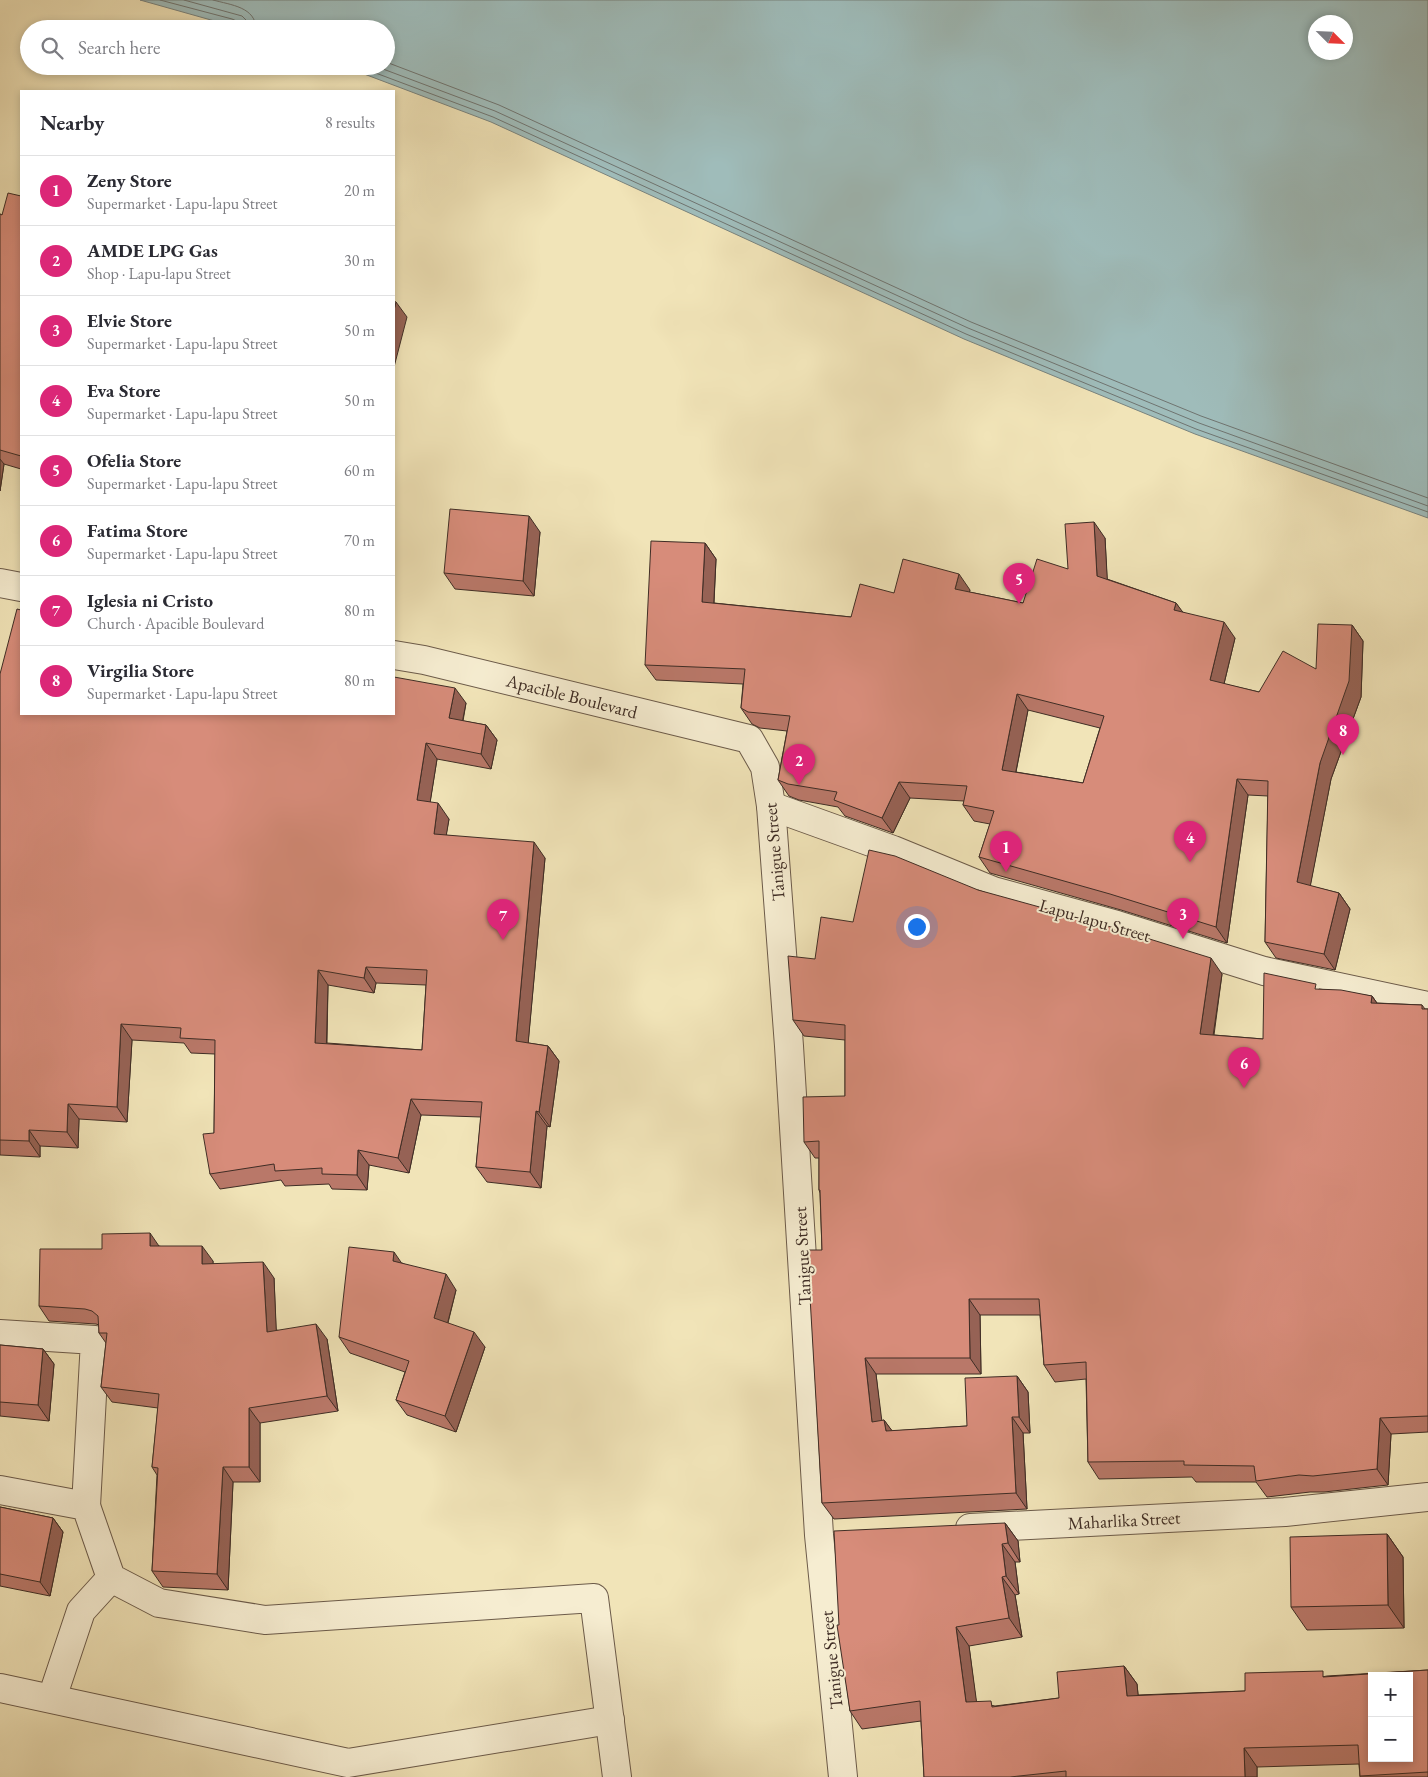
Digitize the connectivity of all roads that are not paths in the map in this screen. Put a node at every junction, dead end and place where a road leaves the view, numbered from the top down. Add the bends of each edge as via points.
1 (0, 583) edge
2 (20, 587) edge
3 (395, 655) edge
4 (749, 739) joint
5 (771, 806) junction
6 (1428, 1006) edge
7 (0, 1334) edge
8 (0, 1490) edge
9 (1428, 1497) edge
10 (86, 1506) junction
11 (948, 1529) edge
12 (848, 1534) edge
13 (819, 1535) junction
14 (112, 1578) junction
15 (0, 1688) edge
16 (52, 1698) junction
17 (610, 1720) junction
18 (349, 1770) edge
19 (617, 1777) edge
20 (843, 1777) edge

1 - 2 street
3 - 4 street, Apacible Boulevard
4 - 5 street, Tanigue Street via 765,767
5 - 6 street, Lapu-lapu Street via 893,850 993,891 1264,971
5 - 13 street, Tanigue Street via 789,1036
7 - 10 street via 95,1340
8 - 10 street
9 - 11 street, Maharlika Street via 1285,1512
10 - 14 street
12 - 13 street
13 - 20 street, Tanigue Street
14 - 16 street via 81,1611
14 - 17 street via 159,1603 265,1620 594,1598
15 - 16 street
16 - 18 street
17 - 18 street
17 - 19 street

